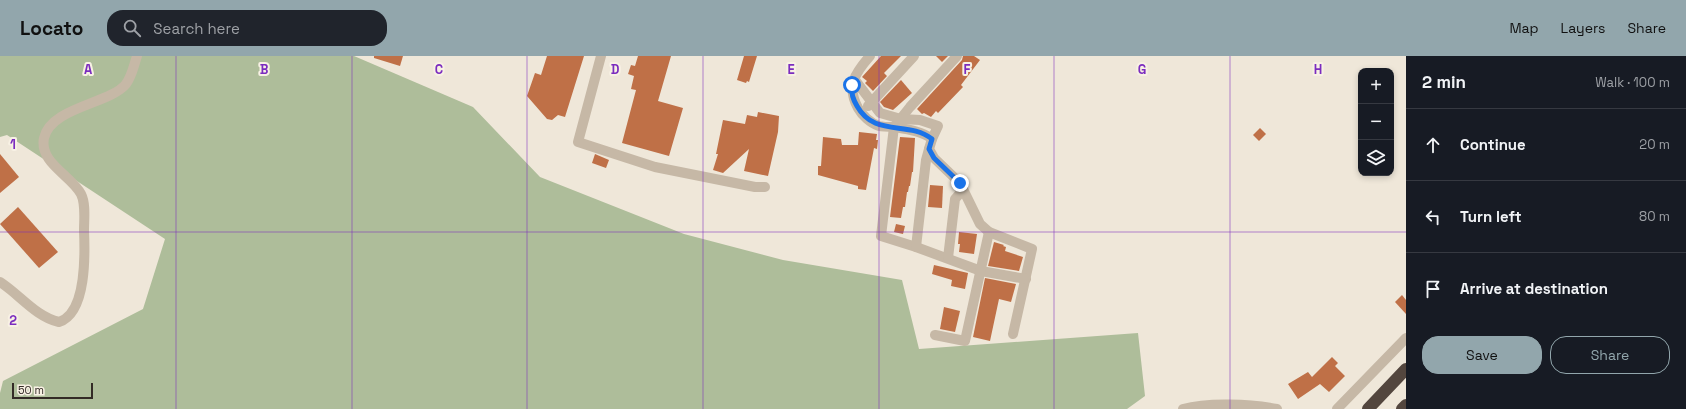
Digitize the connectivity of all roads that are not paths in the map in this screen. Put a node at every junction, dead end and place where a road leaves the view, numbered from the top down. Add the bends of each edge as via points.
1 (137, 56) edge
2 (601, 56) edge
3 (870, 56) edge
4 (914, 56) edge
5 (957, 56) edge
6 (854, 80) junction
7 (872, 103) junction
8 (861, 113) junction
9 (901, 119) junction
10 (894, 127) junction
11 (930, 144) junction
12 (765, 187) dead end
13 (963, 190) junction
14 (989, 232) junction
15 (916, 247) junction
16 (948, 258) junction
17 (981, 271) junction
18 (1026, 279) junction
19 (0, 282) edge
20 (936, 334) dead end
21 (1013, 334) dead end
22 (1406, 338) edge
23 (1406, 370) edge
24 (1406, 405) edge
25 (1183, 409) edge
26 (1277, 409) edge
27 (1337, 409) edge
28 (1368, 409) edge
29 (1402, 409) edge

1 - 19 street via 126,85 63,116 48,130 44,138 46,154 76,188 83,200 83,282 69,316 59,322 49,318
2 - 12 street via 578,142 656,167
3 - 6 street
4 - 7 street
5 - 9 street
6 - 7 street
6 - 8 street via 851,92
7 - 8 street
7 - 9 street via 880,113
8 - 10 street via 878,126
9 - 10 street
9 - 11 street via 920,120 938,126
10 - 11 street via 925,134
10 - 15 street via 881,236
11 - 13 street via 934,158 960,183
11 - 15 street
13 - 14 street via 980,224
13 - 16 street via 955,198
14 - 17 street
14 - 18 street via 1032,249
15 - 16 street
16 - 17 street
17 - 18 street
17 - 20 street via 966,341
18 - 21 street
22 - 27 street
23 - 28 highway
24 - 29 highway
25 - 26 street via 1209,406

